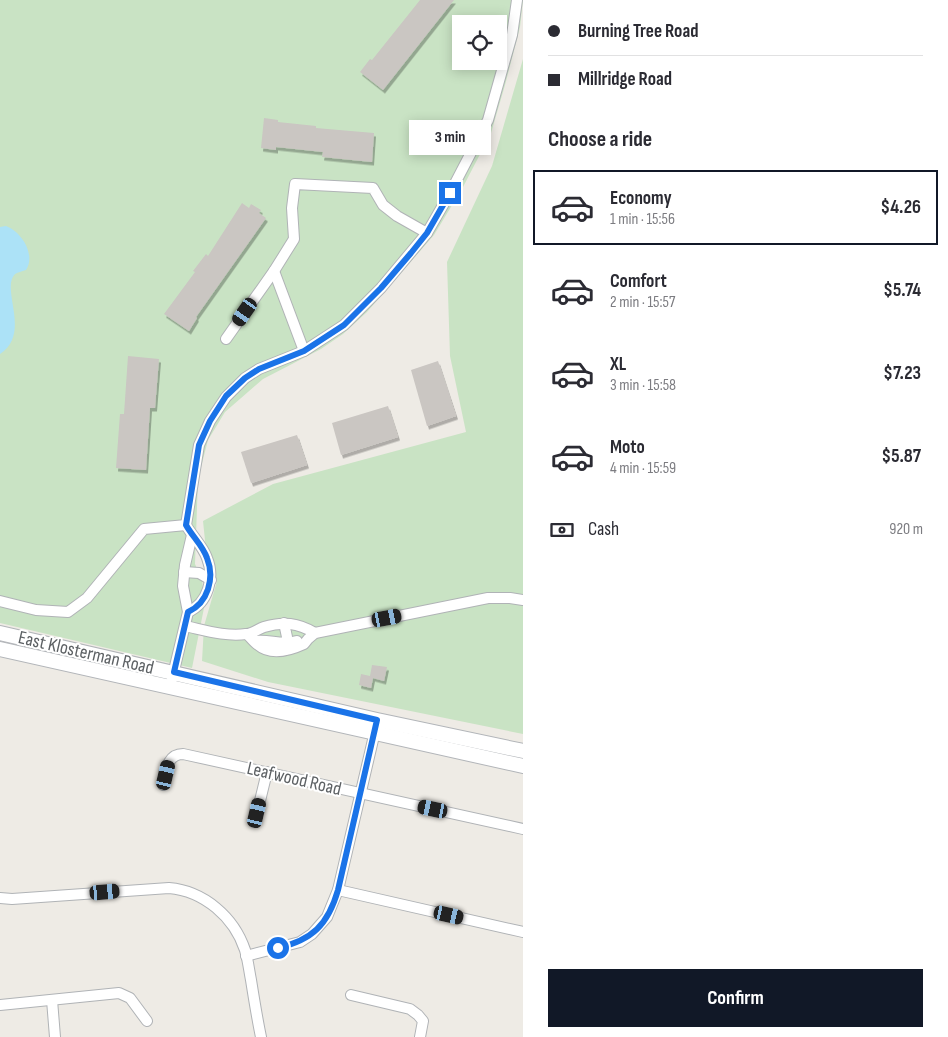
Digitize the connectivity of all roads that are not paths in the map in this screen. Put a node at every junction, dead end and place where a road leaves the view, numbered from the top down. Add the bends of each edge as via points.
1 (518, 0) edge
2 (427, 233) junction
3 (274, 270) junction
4 (226, 340) dead end
5 (304, 351) junction
6 (186, 525) junction
7 (192, 535) junction
8 (184, 572) junction
9 (211, 580) junction
10 (523, 600) edge
11 (0, 601) edge
12 (188, 612) junction
13 (284, 623) junction
14 (185, 626) junction
15 (0, 633) edge
16 (247, 634) junction
17 (312, 636) junction
18 (285, 647) junction
19 (0, 649) edge
20 (174, 672) junction
21 (170, 686) junction
22 (376, 727) junction
23 (523, 751) edge
24 (523, 766) edge
25 (266, 772) junction
26 (163, 786) dead end
27 (360, 793) junction
28 (257, 813) dead end
29 (523, 829) edge
30 (338, 890) junction
31 (0, 898) edge
32 (523, 932) edge
33 (246, 956) junction
34 (351, 995) dead end
35 (52, 1000) junction
36 (0, 1005) edge
37 (146, 1021) dead end
38 (55, 1037) edge
39 (261, 1037) edge
40 (420, 1037) edge

1 - 2 street via 512,35 488,120
2 - 3 street via 383,206 373,188 295,184 292,208 294,239
2 - 5 street via 381,288 344,325
3 - 4 street
3 - 5 street
5 - 6 street via 245,378 218,407 199,445
6 - 7 street
6 - 11 street via 144,529 87,598 68,612 36,610
7 - 8 street
7 - 9 street via 207,556
8 - 9 street via 199,573
8 - 12 street
9 - 12 street via 206,597
10 - 17 street via 488,598
12 - 14 street
13 - 16 street
13 - 17 street via 306,627
13 - 18 street
14 - 16 street via 226,634
14 - 20 street
15 - 20 main road, East Klosterman Road
16 - 18 street via 259,646 273,651
17 - 18 street via 304,644
19 - 21 main road, East Klosterman Road
20 - 21 street
20 - 22 main road, East Klosterman Road
21 - 22 main road, East Klosterman Road
22 - 23 main road, East Klosterman Road
22 - 24 main road, East Klosterman Road
22 - 27 street
25 - 26 street, Leafwood Road via 175,755 170,759
25 - 27 street, Leafwood Road
25 - 28 street
27 - 29 street, Leafwood Road
27 - 30 street
30 - 32 street
30 - 33 street via 327,917 307,938
31 - 33 street via 175,888 197,895 223,914 237,933
33 - 39 street
34 - 40 street via 410,1009 423,1021
35 - 36 street
35 - 37 street via 119,993 130,998
35 - 38 street

